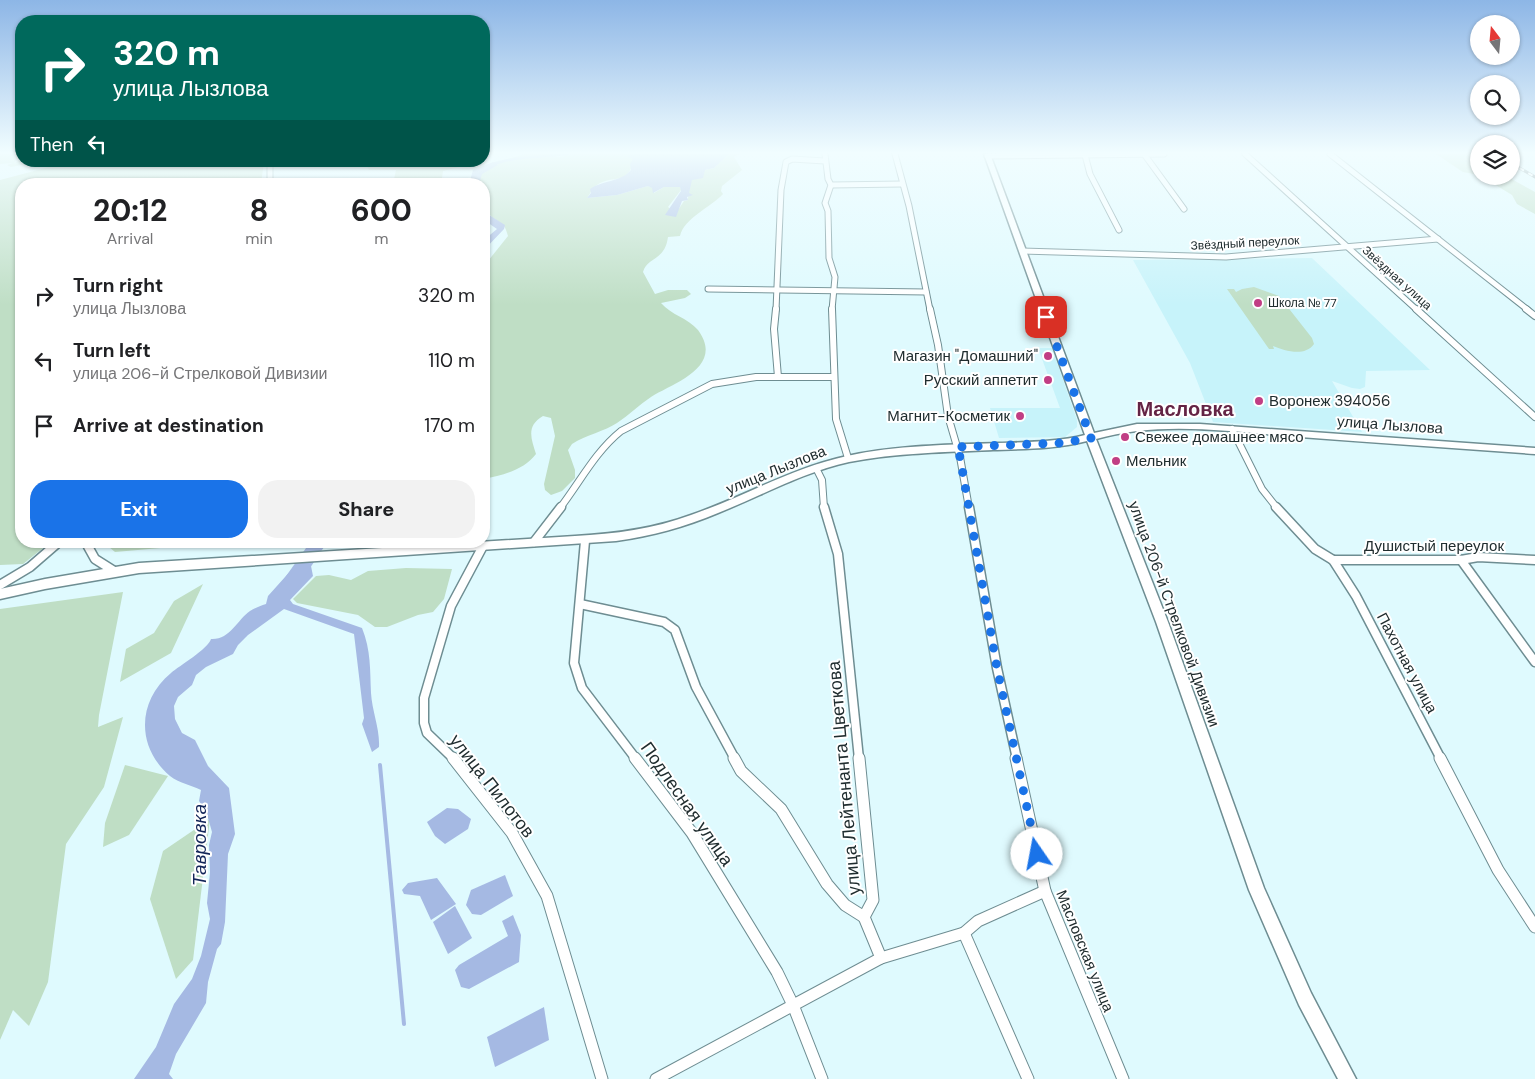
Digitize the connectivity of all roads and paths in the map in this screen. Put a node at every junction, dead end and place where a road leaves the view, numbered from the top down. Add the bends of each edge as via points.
1 (781, 204) edge
2 (826, 204) edge
3 (907, 204) edge
4 (1005, 204) edge
5 (1106, 204) edge
6 (1181, 204) edge
7 (1301, 204) edge
8 (1394, 204) edge
9 (1184, 209) dead end
10 (1119, 230) dead end
11 (1438, 239) junction
12 (1348, 247) junction
13 (1022, 251) junction
14 (708, 289) dead end
15 (778, 290) junction
16 (836, 290) junction
17 (926, 292) junction
18 (1535, 316) edge
19 (778, 377) junction
20 (833, 377) junction
21 (1535, 417) edge
22 (1232, 429) junction
23 (1091, 438) junction
24 (956, 447) junction
25 (1535, 451) edge
26 (848, 458) junction
27 (816, 468) junction
28 (585, 541) junction
29 (534, 542) junction
30 (490, 545) edge
31 (52, 548) edge
32 (89, 548) edge
33 (452, 548) edge
34 (482, 548) edge
35 (1333, 560) junction
36 (1461, 560) junction
37 (1535, 560) edge
38 (114, 571) junction
39 (0, 585) edge
40 (0, 594) edge
41 (580, 604) junction
42 (1535, 662) edge
43 (1045, 891) junction
44 (864, 917) junction
45 (1535, 928) edge
46 (964, 933) junction
47 (881, 958) junction
48 (793, 1005) junction
49 (602, 1079) edge
50 (656, 1079) edge
51 (822, 1079) edge
52 (1028, 1079) edge
53 (1123, 1079) edge
54 (1346, 1079) edge

1 - 15 street
2 - 16 street via 829,258 834,267
3 - 17 street, Масловская улица
4 - 13 street, улица 206-й Стрелковой Дивизии
5 - 10 street
6 - 9 street
7 - 12 street, Звёздная улица
8 - 11 street
11 - 12 street, Звёздный переулок
11 - 18 street
12 - 13 street, Звёздный переулок via 1202,257
12 - 21 street, Звёздная улица
13 - 23 street, улица 206-й Стрелковой Дивизии
14 - 15 street
15 - 16 street
15 - 19 street via 774,329
16 - 17 street
16 - 20 street via 831,319
17 - 24 street, Масловская улица
19 - 20 street
19 - 29 street via 726,380 712,384 609,439
20 - 26 street via 836,419
22 - 23 main road, улица Лызлова via 1133,428 1107,431
22 - 25 main road, улица Лызлова
22 - 35 street, Пахотная улица via 1262,489 1274,505 1315,549
23 - 24 street, улица Лызлова via 1062,443
23 - 54 street, улица 206-й Стрелковой Дивизии via 1162,622 1260,898
24 - 26 street, улица Лызлова
24 - 43 street, Масловская улица via 997,668
26 - 27 street, улица Лызлова
27 - 28 street, улица Лызлова via 677,524 645,533
27 - 44 street, улица Лейтенанта Цветкова via 822,480 823,503 838,554 873,900
28 - 29 street, улица Лызлова
28 - 41 street, Подлесная улица
29 - 30 street, улица Лызлова
31 - 39 street via 30,567
32 - 38 street via 95,560
33 - 38 street, улица Лызлова
34 - 49 street, улица Пилотов via 451,606 424,698 424,724 427,733 452,757 512,833 547,896
35 - 36 street, Душистый переулок
35 - 45 street, Пахотная улица via 1360,605 1498,870
36 - 37 street, Душистый переулок
36 - 42 street
38 - 40 street, улица Лызлова
41 - 44 street via 664,622 675,630 696,687 741,771 781,809 827,884 845,905
41 - 48 street, Подлесная улица via 574,663 582,688 692,833
43 - 46 street via 978,921
43 - 53 street, Масловская улица
44 - 47 street
46 - 47 street
46 - 52 street
47 - 48 street
48 - 50 street
48 - 51 street, Подлесная улица

